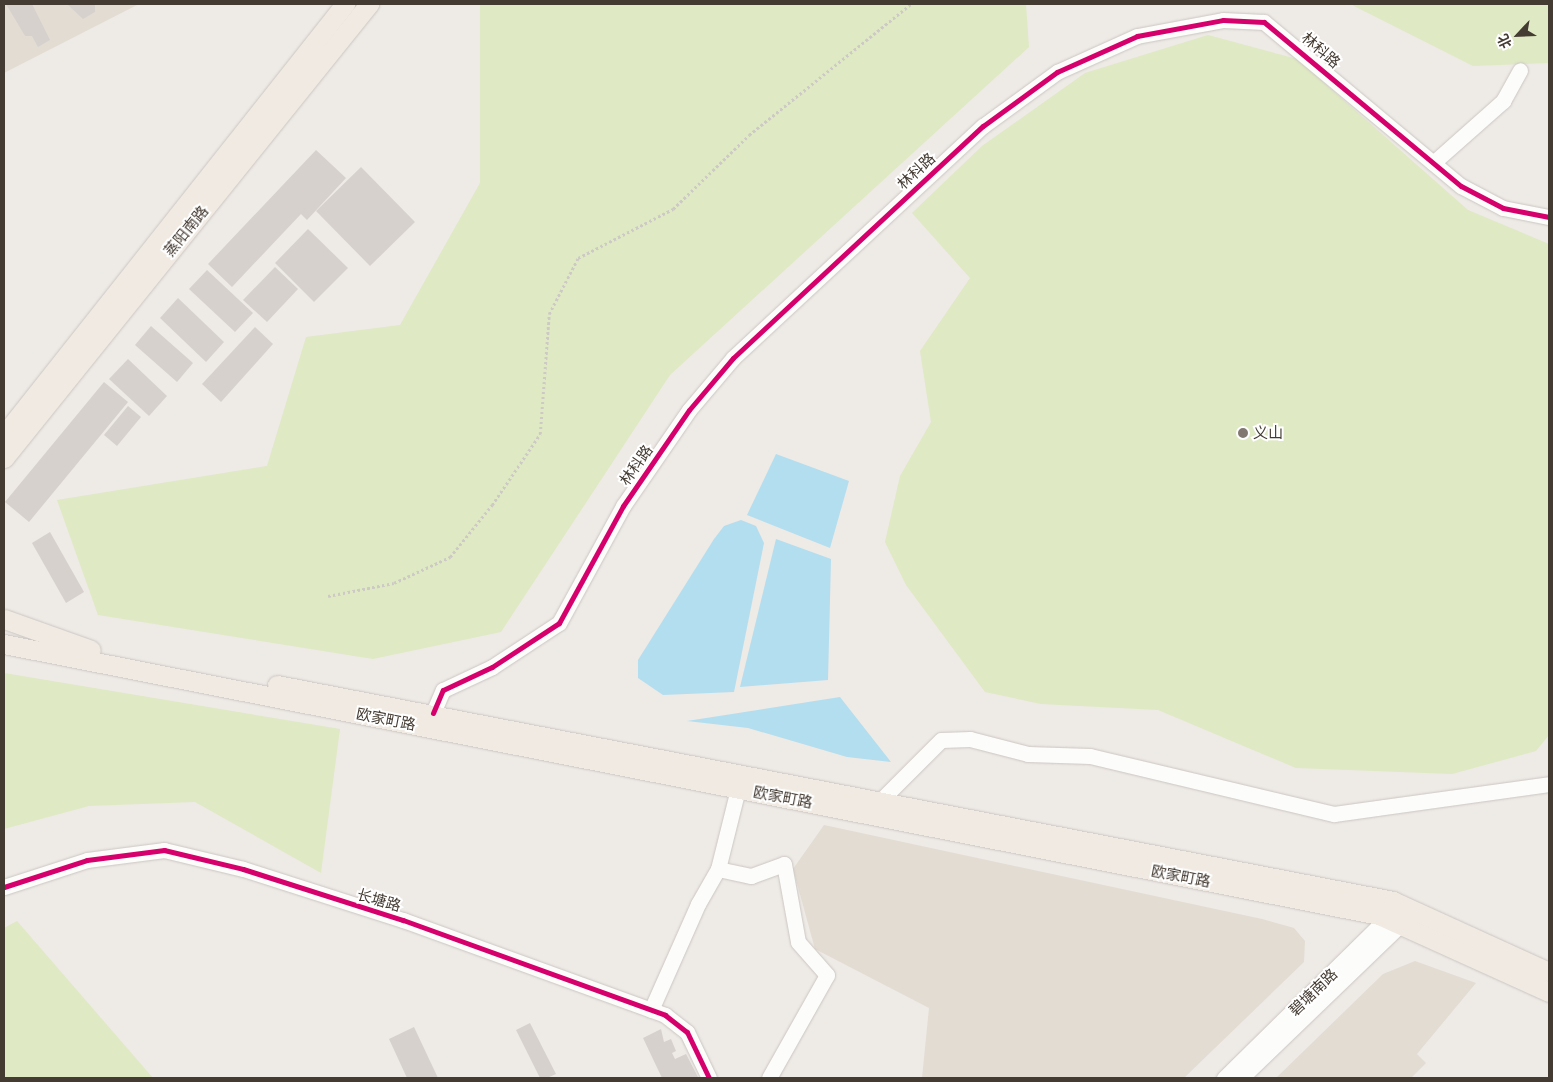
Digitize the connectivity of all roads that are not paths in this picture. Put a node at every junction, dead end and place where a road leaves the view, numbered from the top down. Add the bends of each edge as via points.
1 (345, 4) edge
2 (369, 4) edge
3 (1520, 70) dead end
4 (1433, 163) junction
5 (1549, 217) edge
6 (4, 435) edge
7 (4, 458) edge
8 (4, 619) edge
9 (4, 633) edge
10 (4, 644) edge
11 (91, 650) junction
12 (434, 713) junction
13 (1549, 784) edge
14 (738, 789) junction
15 (881, 800) junction
16 (718, 869) junction
17 (4, 887) edge
18 (1401, 914) junction
19 (1549, 972) edge
20 (1549, 992) edge
21 (651, 1010) junction
22 (776, 1075) edge
23 (709, 1078) edge
24 (1224, 1078) edge
25 (1241, 1078) edge

1 - 6 main road, 蒸阳南路
2 - 7 main road, 蒸阳南路
3 - 4 street via 1503,100
4 - 5 street, 林科路 via 1461,186 1503,208
4 - 12 street, 林科路 via 1264,22 1223,20 1137,36 1057,72 983,126 732,358 689,410 623,506 559,623 492,667 443,690
8 - 11 main road
9 - 11 main road, 欧家町路
10 - 14 main road, 欧家町路
11 - 12 main road, 欧家町路
12 - 15 main road, 欧家町路
13 - 15 street via 1334,814 1090,756 1028,754 970,739 941,740
14 - 16 street
14 - 18 main road, 欧家町路
15 - 18 main road, 欧家町路
16 - 21 street via 698,904
16 - 22 street via 751,876 784,864 798,942 828,975
17 - 21 street, 长塘路 via 87,860 164,850 403,920
18 - 19 main road, 欧家町路
18 - 20 main road, 欧家町路
18 - 24 street, 碧塘南路
18 - 25 street, 碧塘南路
21 - 23 street, 长塘路 via 687,1032

